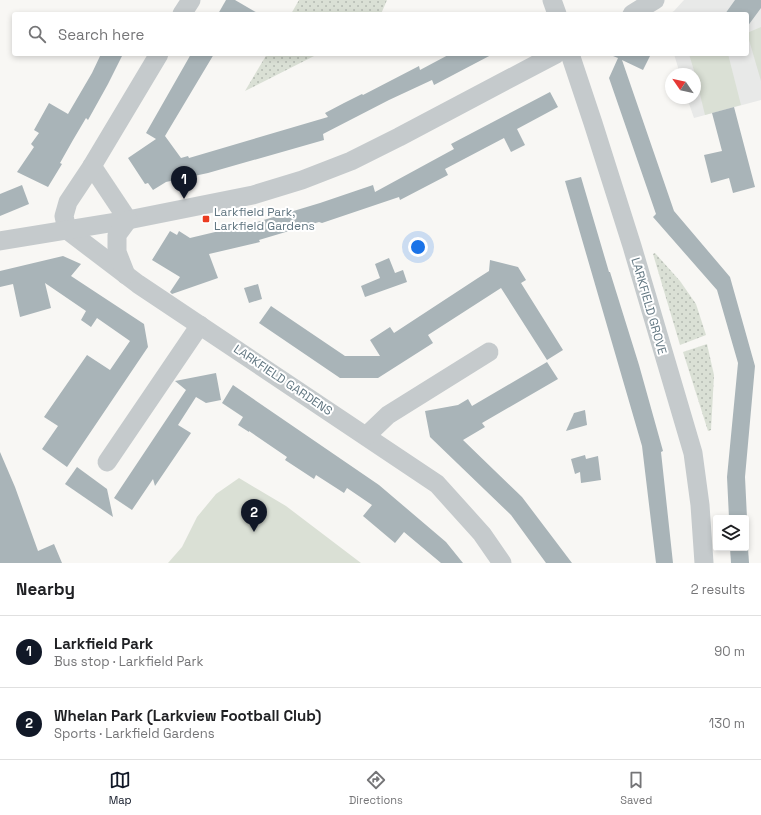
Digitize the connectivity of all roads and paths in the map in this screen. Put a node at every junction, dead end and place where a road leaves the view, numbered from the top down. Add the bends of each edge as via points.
1 (191, 0) edge
2 (552, 0) edge
3 (655, 0) edge
4 (183, 12) edge
5 (556, 12) edge
6 (635, 12) edge
7 (157, 56) edge
8 (552, 56) edge
9 (571, 56) edge
10 (92, 166) junction
11 (128, 220) junction
12 (67, 230) junction
13 (0, 241) edge
14 (127, 276) junction
15 (200, 324) junction
16 (489, 352) dead end
17 (366, 436) junction
18 (107, 462) dead end
19 (502, 563) edge
20 (704, 563) edge

1 - 4 street
2 - 5 street
3 - 6 street
7 - 10 street
8 - 11 street via 351,161 302,180 253,195
9 - 20 street, LARKFIELD GROVE via 632,246 693,453
10 - 11 street
10 - 12 street via 68,202 64,216
11 - 12 street
11 - 14 street via 117,235 117,252
12 - 13 street
12 - 14 street, LARKFIELD GARDENS
14 - 15 street, LARKFIELD GARDENS
15 - 17 street, LARKFIELD GARDENS
15 - 18 street
16 - 17 street via 388,415
17 - 19 street, LARKFIELD GARDENS via 437,484 482,534

